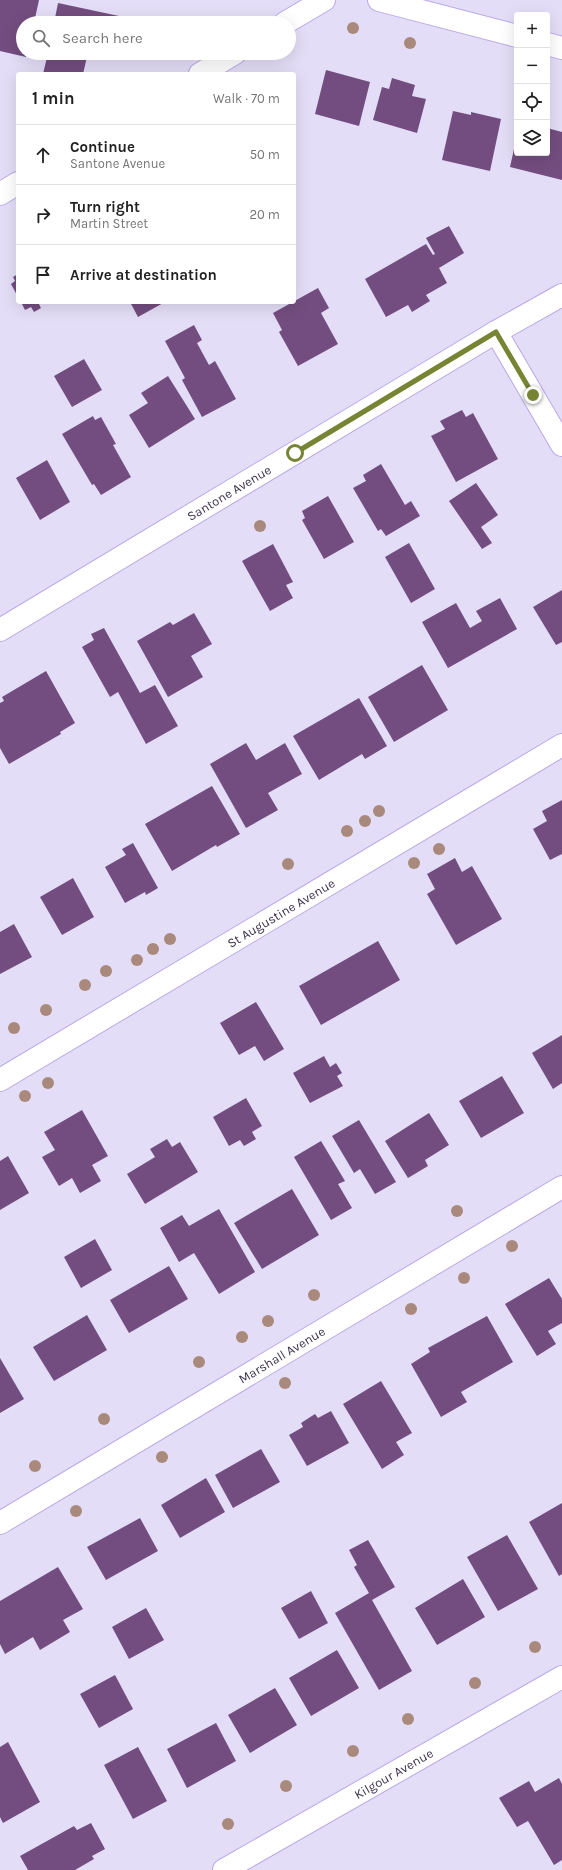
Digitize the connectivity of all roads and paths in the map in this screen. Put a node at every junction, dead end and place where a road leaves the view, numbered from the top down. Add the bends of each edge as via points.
1 (324, 0) edge
2 (379, 0) edge
3 (296, 17) edge
4 (514, 35) edge
5 (550, 45) edge
6 (562, 48) edge
7 (223, 60) edge
8 (203, 72) edge
9 (16, 184) edge
10 (0, 194) edge
11 (562, 295) edge
12 (496, 332) junction
13 (562, 445) edge
14 (0, 630) edge
15 (562, 745) edge
16 (0, 1080) edge
17 (562, 1187) edge
18 (0, 1522) edge
19 (562, 1677) edge
20 (224, 1870) edge

1 - 3 street
2 - 4 street
5 - 6 street
7 - 8 street
9 - 10 street
11 - 12 street, Santone Avenue
12 - 13 street
12 - 14 street, Santone Avenue
15 - 16 street, St Augustine Avenue
17 - 18 street, Marshall Avenue
19 - 20 street, Kilgour Avenue

